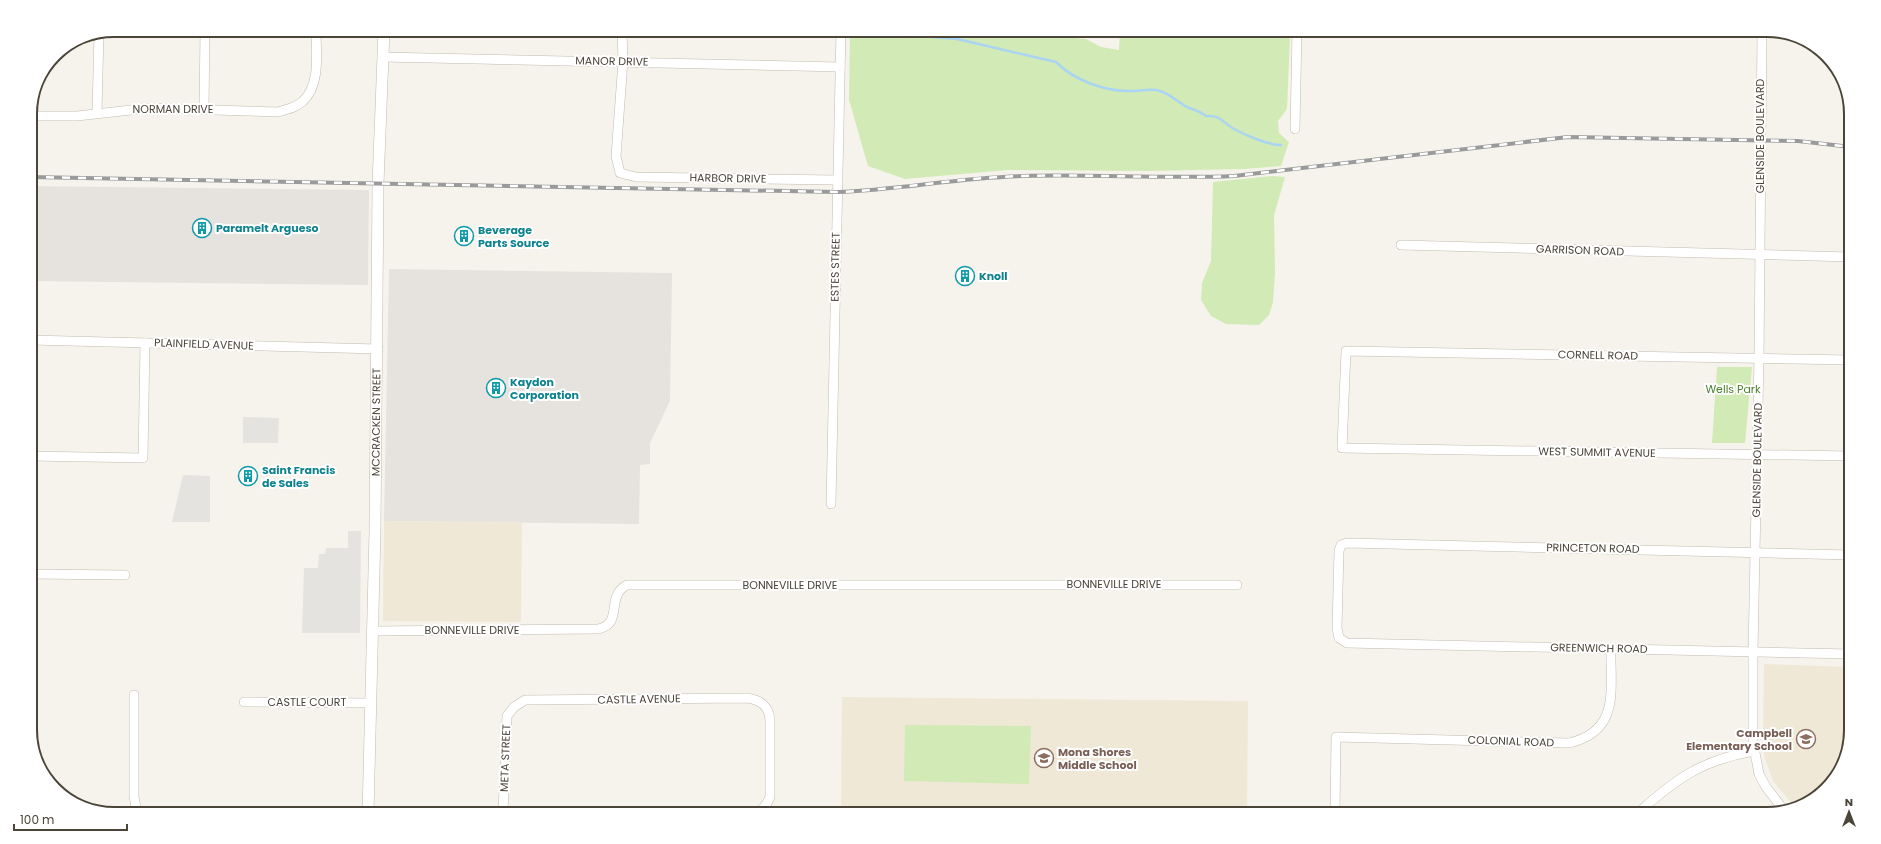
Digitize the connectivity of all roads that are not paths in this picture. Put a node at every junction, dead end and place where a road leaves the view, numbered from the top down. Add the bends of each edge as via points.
1 (205, 37) edge
2 (316, 37) edge
3 (384, 37) edge
4 (622, 37) edge
5 (841, 37) edge
6 (1297, 37) edge
7 (1762, 37) edge
8 (99, 38) edge
9 (383, 57) junction
10 (623, 61) junction
11 (840, 67) junction
12 (204, 109) junction
13 (97, 112) junction
14 (37, 116) edge
15 (1295, 129) dead end
16 (837, 180) junction
17 (1401, 245) dead end
18 (1760, 255) junction
19 (1844, 257) edge
20 (37, 340) edge
21 (145, 343) junction
22 (378, 349) junction
23 (1759, 358) junction
24 (1844, 360) edge
25 (1342, 448) joint
26 (1756, 454) junction
27 (37, 456) edge
28 (1844, 456) edge
29 (830, 504) dead end
30 (1755, 552) junction
31 (1844, 555) edge
32 (37, 574) edge
33 (125, 576) dead end
34 (1237, 585) dead end
35 (373, 630) junction
36 (1347, 643) joint
37 (1611, 648) junction
38 (1752, 651) junction
39 (1844, 654) edge
40 (134, 695) dead end
41 (244, 702) dead end
42 (370, 703) junction
43 (514, 706) joint
44 (1754, 751) junction
45 (1781, 805) edge
46 (136, 807) edge
47 (368, 807) edge
48 (503, 807) edge
49 (764, 807) edge
50 (1335, 807) edge
51 (1645, 807) edge

1 - 12 street
2 - 12 street, NORMAN DRIVE via 314,80 309,94 294,108 278,112
3 - 9 street, MCCRACKEN STREET
4 - 10 street
5 - 11 street, ESTES STREET
6 - 15 street
7 - 18 street, GLENSIDE BOULEVARD
8 - 13 street
9 - 10 street, MANOR DRIVE
9 - 22 street, MCCRACKEN STREET via 378,184
10 - 11 street, MANOR DRIVE
10 - 16 street, HARBOR DRIVE via 616,156 620,173 636,177
11 - 16 street, ESTES STREET
12 - 13 street, NORMAN DRIVE via 149,108
13 - 14 street, NORMAN DRIVE via 76,116
16 - 29 street, ESTES STREET
17 - 18 street, GARRISON ROAD
18 - 19 street, GARRISON ROAD
18 - 23 street, GLENSIDE BOULEVARD
20 - 21 street, PLAINFIELD AVENUE
21 - 22 street, PLAINFIELD AVENUE
21 - 27 street via 143,458
22 - 35 street, MCCRACKEN STREET
23 - 24 street, CORNELL ROAD
23 - 25 street, CORNELL ROAD via 1346,351
23 - 26 street, GLENSIDE BOULEVARD
25 - 26 street, WEST SUMMIT AVENUE
26 - 28 street, WEST SUMMIT AVENUE
26 - 30 street, GLENSIDE BOULEVARD
30 - 31 street, PRINCETON ROAD
30 - 36 street, PRINCETON ROAD via 1352,542 1344,544 1339,551 1337,633 1341,640
30 - 38 street, GLENSIDE BOULEVARD
32 - 33 street
34 - 35 street, BONNEVILLE DRIVE via 627,585 620,588 616,595 611,622 607,627 598,629
35 - 42 street, MCCRACKEN STREET
36 - 37 street, GREENWICH ROAD
37 - 38 street, GREENWICH ROAD
37 - 50 street, COLONIAL ROAD via 1610,706 1598,730 1569,743 1336,737
38 - 39 street, GREENWICH ROAD
38 - 44 street, GLENSIDE BOULEVARD
40 - 46 street
41 - 42 street, CASTLE COURT
42 - 47 street, MCCRACKEN STREET
43 - 48 street, META STREET via 507,716
43 - 49 street, CASTLE AVENUE via 525,700 747,698 759,701 765,705 770,720 770,797
44 - 45 street, GLENSIDE BOULEVARD via 1759,774
44 - 51 street via 1717,760 1698,768 1676,780

